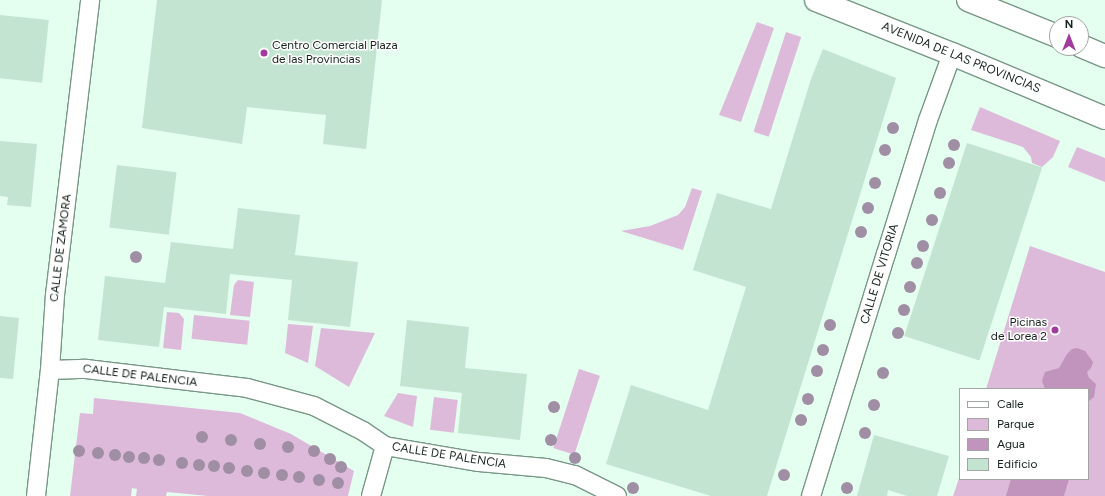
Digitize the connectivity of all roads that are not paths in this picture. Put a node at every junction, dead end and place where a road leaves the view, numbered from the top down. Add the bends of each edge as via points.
1 (90, 0) edge
2 (816, 0) edge
3 (968, 0) edge
4 (1049, 33) edge
5 (1089, 49) edge
6 (952, 54) junction
7 (1105, 56) edge
8 (1105, 118) edge
9 (50, 370) junction
10 (385, 446) junction
11 (36, 496) edge
12 (371, 496) edge
13 (617, 496) edge
14 (811, 496) edge

1 - 9 street, CALLE DE ZAMORA via 55,295
2 - 6 main road, AVENIDA DE LAS PROVINCIAS
3 - 4 main road
5 - 7 main road
6 - 8 main road, AVENIDA DE LAS PROVINCIAS
6 - 14 street, CALLE DE VITORIA via 909,180
9 - 10 street, CALLE DE PALENCIA via 86,369 246,388 314,406
9 - 11 street, CALLE DE ZAMORA
10 - 12 street
10 - 13 street, CALLE DE PALENCIA via 479,462 546,468 575,475

